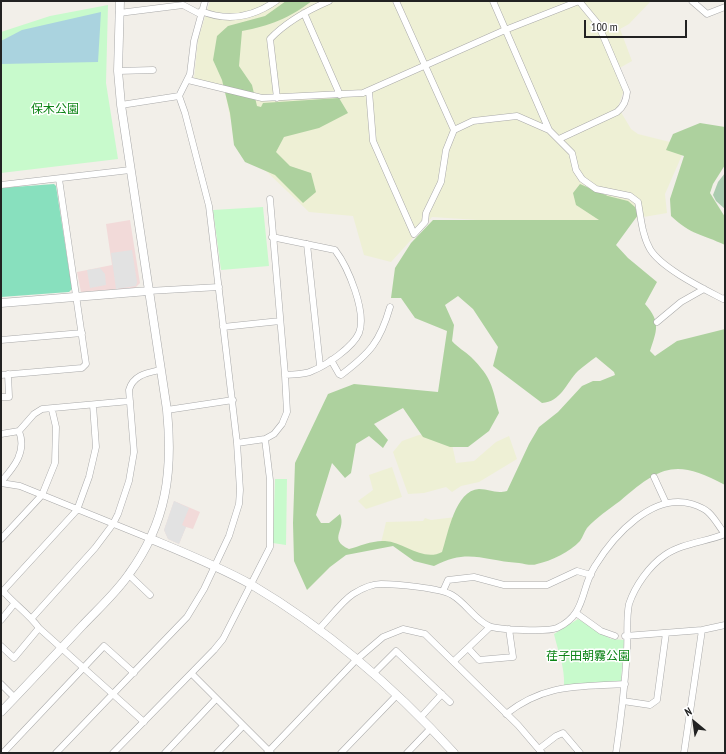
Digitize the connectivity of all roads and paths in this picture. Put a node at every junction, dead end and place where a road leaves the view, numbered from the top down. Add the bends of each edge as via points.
1 (120, 1) edge
2 (205, 1) edge
3 (276, 1) edge
4 (329, 1) edge
5 (396, 1) edge
6 (493, 1) edge
7 (579, 1) edge
8 (692, 1) edge
9 (725, 7) edge
10 (201, 12) junction
11 (119, 13) junction
12 (304, 13) junction
13 (505, 30) junction
14 (424, 66) junction
15 (118, 70) junction
16 (153, 70) dead end
17 (188, 80) junction
18 (369, 91) junction
19 (340, 95) junction
20 (179, 96) junction
21 (277, 98) junction
22 (121, 105) junction
23 (454, 130) junction
24 (549, 130) junction
25 (559, 139) junction
26 (130, 170) junction
27 (59, 179) junction
28 (1, 185) edge
29 (270, 199) dead end
30 (272, 237) junction
31 (307, 244) junction
32 (219, 287) junction
33 (704, 289) junction
34 (148, 291) junction
35 (77, 297) junction
36 (725, 298) edge
37 (1, 303) edge
38 (390, 307) dead end
39 (280, 321) junction
40 (656, 322) dead end
41 (223, 327) junction
42 (82, 333) junction
43 (1, 340) edge
44 (331, 360) junction
45 (320, 366) junction
46 (160, 370) junction
47 (8, 374) junction
48 (1, 375) edge
49 (285, 375) junction
50 (1, 397) edge
51 (233, 400) junction
52 (130, 401) junction
53 (93, 406) junction
54 (52, 410) junction
55 (167, 410) junction
56 (19, 431) junction
57 (1, 434) edge
58 (265, 439) junction
59 (237, 443) junction
60 (654, 477) dead end
61 (1, 483) edge
62 (42, 495) junction
63 (666, 503) junction
64 (77, 510) junction
65 (113, 524) junction
66 (725, 534) edge
67 (1, 539) edge
68 (150, 539) junction
69 (214, 566) junction
70 (129, 575) junction
71 (591, 575) junction
72 (252, 585) junction
73 (443, 591) junction
74 (2, 592) edge
75 (150, 595) dead end
76 (14, 604) junction
77 (576, 613) junction
78 (32, 618) junction
79 (1, 620) edge
80 (725, 625) edge
81 (490, 627) junction
82 (39, 628) junction
83 (319, 629) junction
84 (509, 629) junction
85 (702, 630) junction
86 (666, 633) junction
87 (615, 636) dead end
88 (626, 636) junction
89 (1, 646) edge
90 (63, 647) junction
91 (468, 648) junction
92 (356, 660) junction
93 (454, 660) junction
94 (84, 666) junction
95 (134, 673) junction
96 (192, 674) junction
97 (373, 674) junction
98 (1, 684) edge
99 (625, 684) junction
100 (442, 694) junction
101 (114, 695) junction
102 (396, 696) junction
103 (15, 698) junction
104 (216, 699) junction
105 (623, 701) junction
106 (450, 702) dead end
107 (1, 712) edge
108 (506, 714) junction
109 (420, 718) junction
110 (144, 722) junction
111 (243, 726) junction
112 (431, 728) junction
113 (541, 751) edge
114 (269, 752) edge
115 (3, 753) edge
116 (56, 753) edge
117 (113, 753) edge
118 (165, 753) edge
119 (216, 753) edge
120 (341, 753) edge
121 (408, 753) edge
122 (454, 753) edge
123 (580, 753) edge
124 (616, 753) edge
125 (684, 753) edge

1 - 11 street
2 - 10 street
3 - 10 street via 257,12 238,17
4 - 12 street
5 - 14 street
6 - 13 street
7 - 13 street
7 - 25 street via 598,24 627,92 626,99 623,107 617,112
8 - 9 street via 707,14
10 - 11 street via 183,5
10 - 17 street
11 - 15 street
12 - 19 street
12 - 21 street via 270,39
13 - 14 street
13 - 24 street
14 - 18 street
14 - 23 street
15 - 16 street
15 - 22 street
17 - 20 street
17 - 21 street via 262,98
18 - 19 street
18 - 23 street via 373,141 414,234 425,222 426,213 441,182 446,150
19 - 21 street
20 - 22 street
20 - 32 street via 209,206
22 - 26 street
23 - 24 street via 473,122 517,116
24 - 25 street
25 - 33 street via 572,153 576,170 582,179 596,189 630,196 638,202 644,235 655,256
26 - 27 street
26 - 34 street
27 - 28 street
27 - 35 street
29 - 30 street
30 - 31 street
30 - 39 street
31 - 44 street via 335,250 352,280 357,298 359,332 353,344
31 - 45 street
32 - 34 street
32 - 41 street
33 - 36 street
33 - 40 street via 681,302
34 - 35 street
34 - 46 street
35 - 37 street
35 - 42 street
38 - 44 street via 377,340 364,357 342,375
39 - 41 street
39 - 49 street
41 - 51 street
42 - 43 street
42 - 47 street via 86,364 82,368
44 - 45 street
45 - 49 street via 312,371
46 - 52 street via 135,378 129,390
46 - 55 street
47 - 48 street
47 - 50 street via 9,397
49 - 58 street via 287,412 274,434
51 - 55 street
51 - 59 street
52 - 53 street
52 - 65 street via 134,452 129,481
53 - 54 street
53 - 64 street via 96,447
54 - 56 street via 42,409 34,414
54 - 62 street via 56,427 55,463
55 - 68 street via 169,476
56 - 57 street
56 - 61 street via 23,442 20,455
58 - 59 street
58 - 72 street via 270,480 270,547
59 - 69 street via 239,504 229,536
60 - 63 street
61 - 62 street via 20,486
62 - 64 street
62 - 67 street
63 - 66 street via 675,501 700,506
63 - 71 street via 645,512 631,523 605,551
64 - 65 street
64 - 74 street
65 - 68 street
65 - 78 street via 95,548
66 - 88 street via 679,548 665,555 650,570 635,591 629,605
68 - 69 street
68 - 70 street
69 - 72 street
69 - 95 street via 188,617
70 - 75 street
70 - 90 street
71 - 73 street via 577,571 547,585 504,585 474,578 448,580
71 - 77 street
72 - 83 street
72 - 96 street via 223,639
73 - 81 street via 464,603
73 - 83 street via 380,584 366,587 352,595
74 - 76 street
76 - 78 street
76 - 79 street
77 - 84 street via 572,619 554,629
77 - 87 street via 602,632
78 - 82 street
80 - 85 street
81 - 84 street
81 - 91 street
82 - 89 street via 14,658
82 - 90 street
83 - 92 street
84 - 91 street via 513,657 479,660
85 - 86 street
85 - 125 street
86 - 88 street
86 - 105 street via 657,700 650,705
88 - 99 street
90 - 94 street
90 - 103 street
91 - 93 street
92 - 93 street via 383,637 403,629 425,634
92 - 97 street
92 - 114 street
93 - 108 street
94 - 95 street via 104,646
94 - 101 street
94 - 115 street
95 - 101 street
96 - 104 street
96 - 110 street
97 - 100 street via 396,651
97 - 102 street
98 - 103 street
99 - 105 street
99 - 108 street via 553,690 522,702
100 - 106 street
100 - 109 street
101 - 110 street
101 - 116 street
102 - 109 street
102 - 120 street
103 - 107 street
104 - 111 street
104 - 118 street
105 - 124 street
108 - 113 street
109 - 112 street
110 - 117 street
111 - 114 street
111 - 119 street
112 - 121 street
112 - 122 street
113 - 123 street via 556,736 563,733

